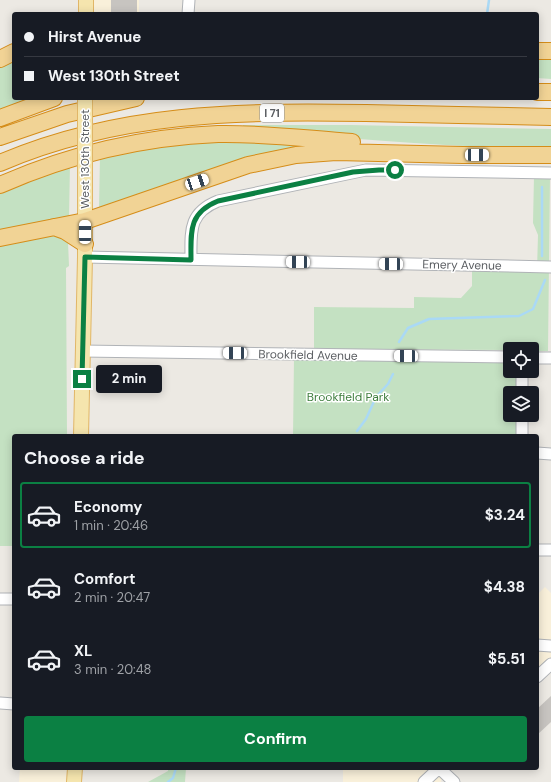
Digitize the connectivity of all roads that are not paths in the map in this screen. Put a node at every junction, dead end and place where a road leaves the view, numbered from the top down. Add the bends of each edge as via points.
1 (86, 0) edge
2 (189, 0) edge
3 (86, 12) edge
4 (188, 12) edge
5 (539, 51) edge
6 (551, 51) edge
7 (12, 53) edge
8 (0, 59) edge
9 (539, 92) edge
10 (551, 92) edge
11 (49, 100) edge
12 (85, 100) edge
13 (127, 100) edge
14 (551, 117) edge
15 (0, 118) edge
16 (0, 137) edge
17 (519, 155) junction
18 (551, 155) edge
19 (0, 163) edge
20 (551, 173) edge
21 (0, 185) edge
22 (85, 221) junction
23 (54, 226) junction
24 (0, 238) edge
25 (85, 251) junction
26 (191, 260) junction
27 (551, 267) edge
28 (82, 351) junction
29 (503, 357) edge
30 (539, 358) edge
31 (551, 358) edge
32 (522, 422) edge
33 (80, 434) edge
34 (522, 434) edge
35 (539, 453) edge
36 (551, 454) edge
37 (539, 550) edge
38 (551, 550) edge
39 (0, 599) edge
40 (12, 599) edge
41 (539, 645) edge
42 (551, 646) edge
43 (551, 664) edge
44 (539, 675) edge
45 (0, 703) edge
46 (12, 704) edge
47 (75, 770) edge
48 (437, 770) edge
49 (441, 770) edge
50 (74, 782) edge
51 (424, 782) edge
52 (454, 782) edge

1 - 3 main road
2 - 4 street
5 - 6 highway
7 - 8 highway
9 - 10 highway
11 - 15 highway
12 - 22 main road, West 130th Street, bridge
13 - 16 highway via 67,114
14 - 19 highway, I 71 via 304,112 187,117 104,130
17 - 18 highway
17 - 21 highway via 268,136 200,135 154,140 102,151
17 - 22 highway via 336,152 296,155 248,165
20 - 26 street via 366,170 218,201 200,212 194,220 191,230
22 - 23 highway
22 - 25 main road, West 130th Street
23 - 24 highway
23 - 25 highway via 65,231
25 - 26 street, Emery Avenue
25 - 28 main road, West 130th Street
26 - 27 street, Emery Avenue
28 - 29 street, Brookfield Avenue
28 - 33 main road, West 130th Street
30 - 31 street
32 - 34 street
35 - 36 street
37 - 38 street
39 - 40 street
41 - 42 street
43 - 44 street
45 - 46 street
47 - 50 main road
48 - 51 street
49 - 52 street

